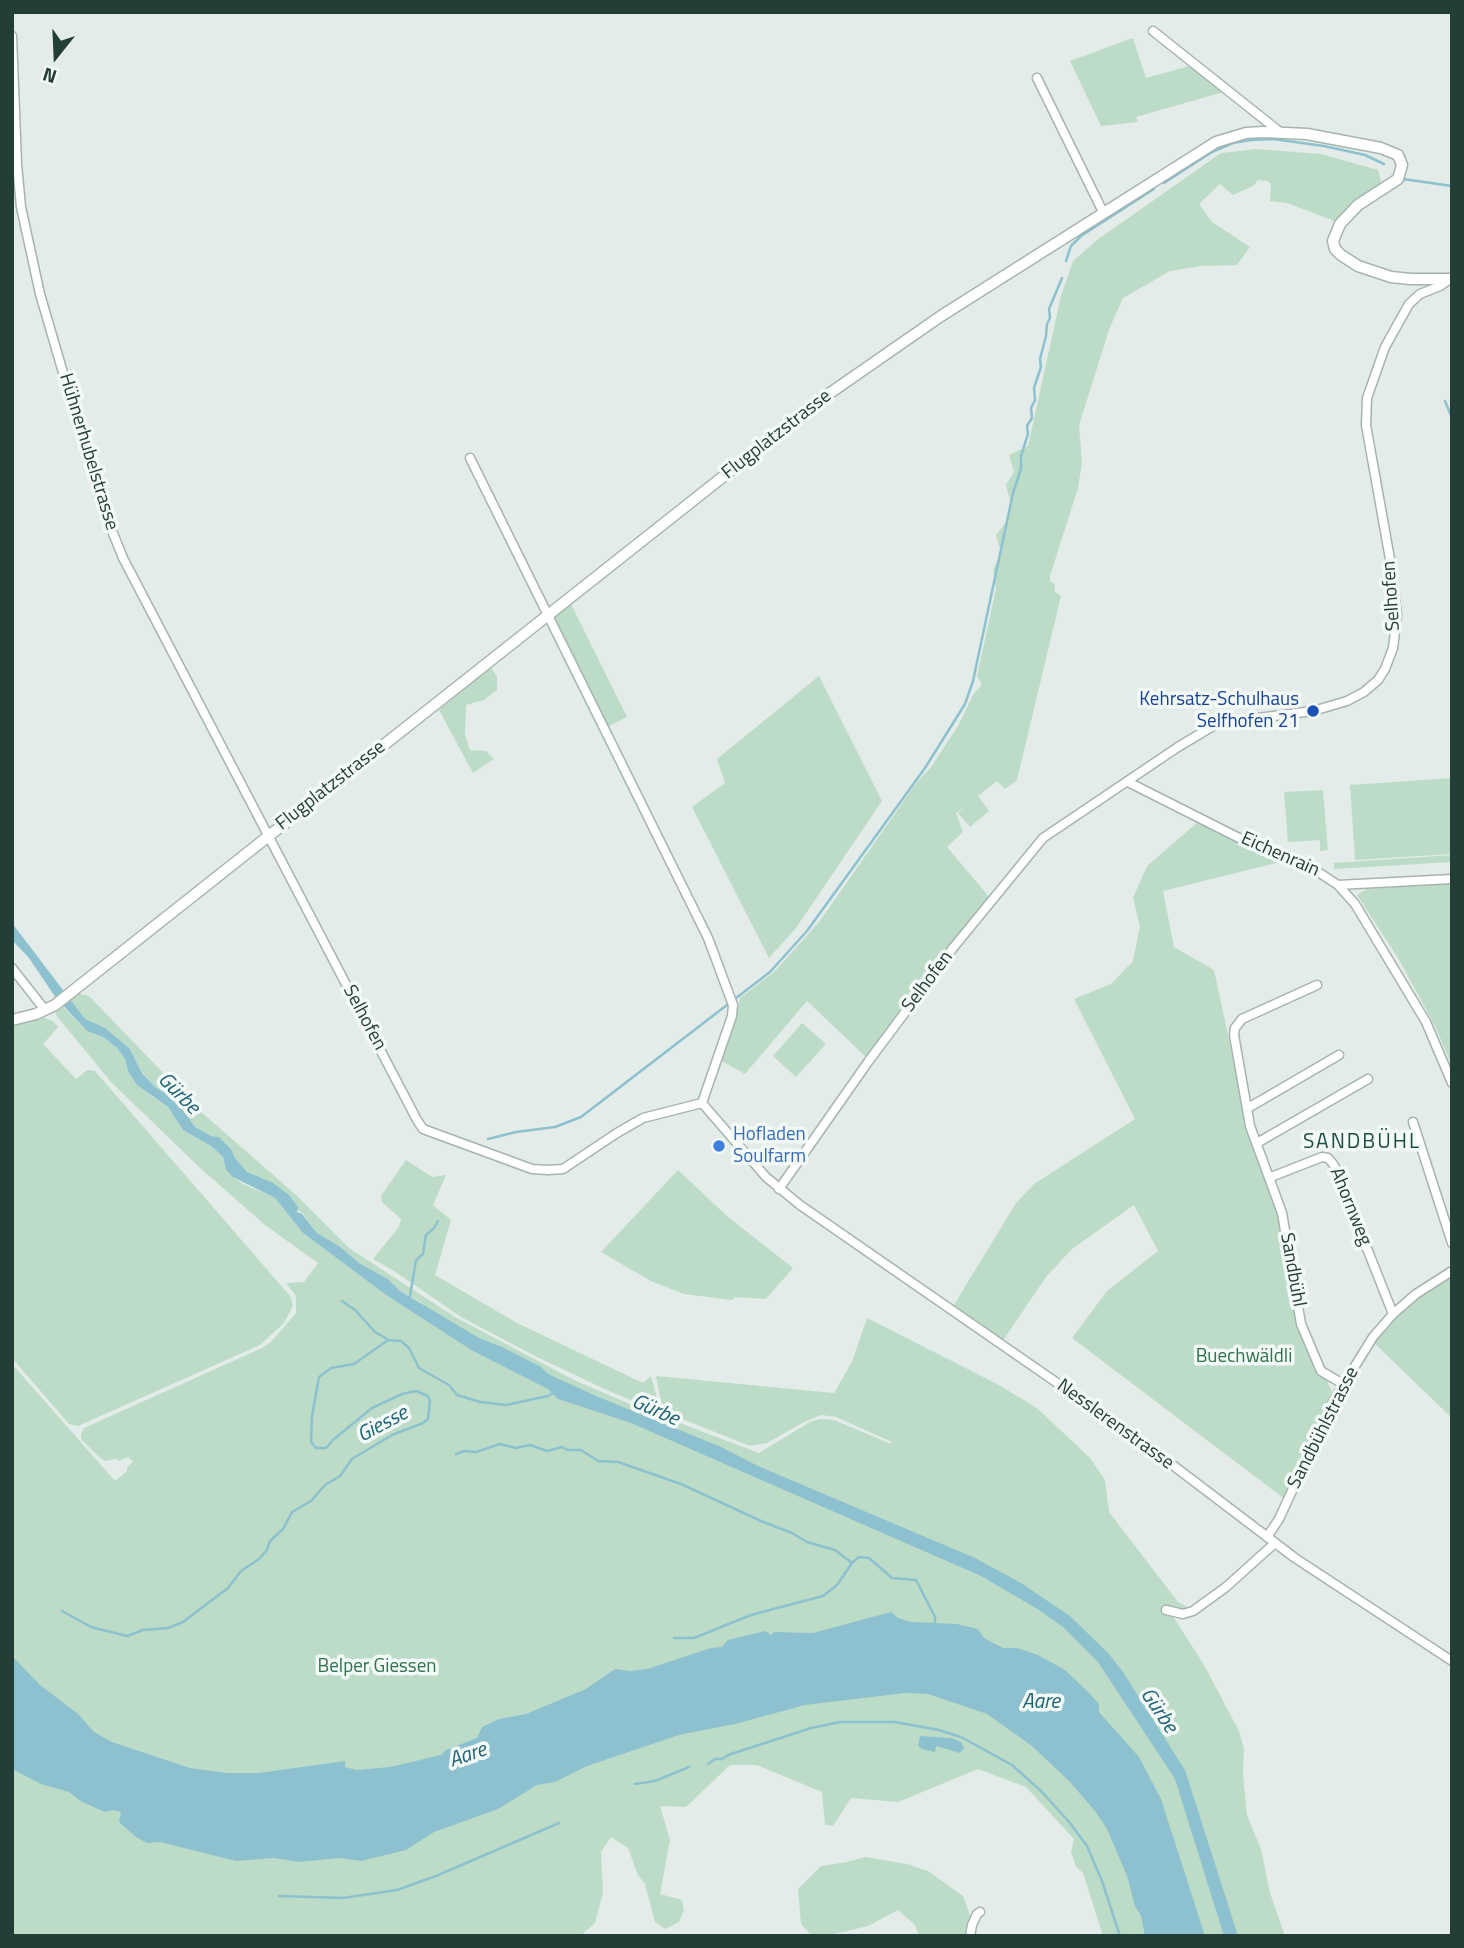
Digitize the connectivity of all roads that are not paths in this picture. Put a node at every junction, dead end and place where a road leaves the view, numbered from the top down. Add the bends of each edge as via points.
1 (1153, 32) dead end
2 (12, 36) edge
3 (1037, 78) dead end
4 (1280, 132) junction
5 (1103, 212) junction
6 (1451, 279) edge
7 (470, 458) dead end
8 (548, 614) junction
9 (1128, 782) junction
10 (269, 836) junction
11 (1452, 879) edge
12 (1338, 885) junction
13 (12, 968) edge
14 (1317, 985) dead end
15 (45, 1010) junction
16 (12, 1020) edge
17 (1339, 1055) dead end
18 (1368, 1079) dead end
19 (1452, 1083) edge
20 (702, 1103) junction
21 (1248, 1108) junction
22 (1413, 1122) dead end
23 (1257, 1143) junction
24 (1270, 1177) junction
25 (779, 1189) junction
26 (1452, 1243) edge
27 (1452, 1271) edge
28 (1392, 1314) junction
29 (1343, 1384) junction
30 (1271, 1540) junction
31 (1166, 1610) dead end
32 (1452, 1661) edge
33 (981, 1912) dead end
34 (970, 1936) edge

1 - 4 street
2 - 10 street, Hühnerhubelstrasse via 22,207 40,294 102,506 123,558
3 - 5 street
4 - 5 street, Flugplatzstrasse via 1246,133 1216,142
4 - 6 street, Flugplatzstrasse via 1381,148 1398,155 1402,165 1398,178 1358,205 1340,224 1333,241 1335,249 1358,266 1391,277
5 - 8 street, Flugplatzstrasse via 820,400
6 - 9 street, Selhofen via 1409,304 1385,347 1367,398 1366,425 1395,596 1396,634 1385,669 1348,701 1313,711 1219,723
7 - 8 street
8 - 10 street, Flugplatzstrasse
8 - 20 street via 708,938 731,1001 732,1016
9 - 12 street, Eichenrain via 1256,846 1312,868
9 - 25 street, Selhofen via 1038,844 946,958
10 - 15 street, Flugplatzstrasse
10 - 20 street, Selhofen via 423,1129 533,1169 555,1170 643,1118
11 - 12 street
12 - 19 street, Eichenrain via 1355,904 1426,1022
13 - 15 street
14 - 21 street, Sandbühl via 1242,1019 1235,1028
15 - 16 street, Flugplatzstrasse
17 - 21 street
18 - 23 street
20 - 25 street
21 - 23 street, Sandbühl
22 - 26 street
23 - 24 street, Sandbühl
24 - 28 street, Ahornweg via 1328,1158
24 - 29 street, Sandbühl via 1282,1213 1307,1342 1321,1371
25 - 30 street, Nesslerenstrasse via 1129,1433
27 - 28 street, Sandbühlstrasse
28 - 29 street, Sandbühlstrasse
29 - 30 street, Sandbühlstrasse
30 - 31 street, Sandbühlstrasse via 1226,1587 1193,1611
30 - 32 street, Nesslerenstrasse
33 - 34 street

